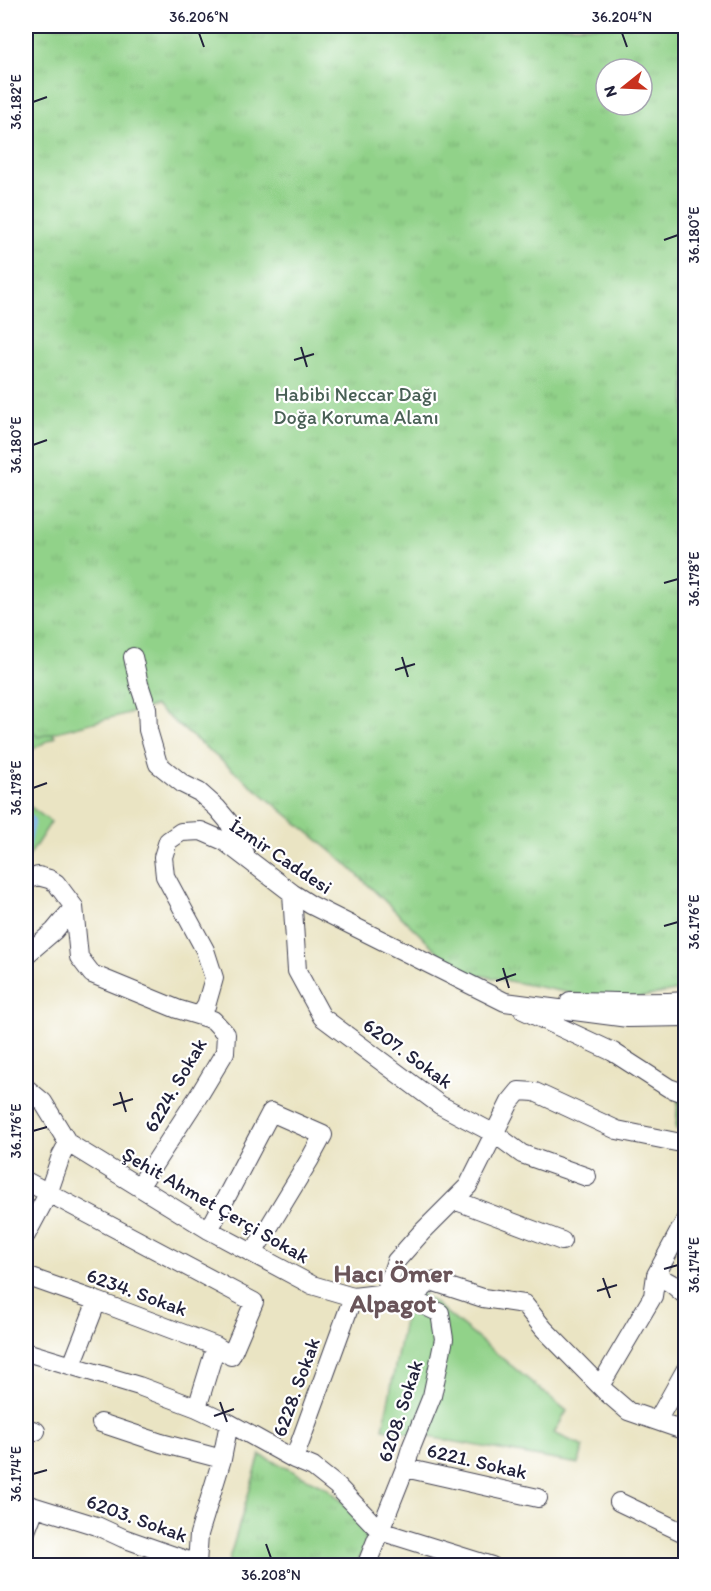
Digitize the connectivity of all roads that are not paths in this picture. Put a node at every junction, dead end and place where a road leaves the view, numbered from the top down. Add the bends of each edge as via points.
1 (133, 657) dead end
2 (247, 858) junction
3 (26, 880) edge
4 (292, 892) junction
5 (74, 907) junction
6 (26, 955) edge
7 (686, 1001) edge
8 (505, 1002) junction
9 (200, 1016) junction
10 (686, 1017) edge
11 (26, 1088) edge
12 (686, 1094) edge
13 (495, 1134) junction
14 (68, 1143) junction
15 (686, 1144) edge
16 (587, 1176) dead end
17 (26, 1181) edge
18 (139, 1187) junction
19 (48, 1194) junction
20 (454, 1200) junction
21 (686, 1219) edge
22 (209, 1230) junction
23 (26, 1235) edge
24 (562, 1241) dead end
25 (253, 1253) junction
26 (656, 1275) junction
27 (26, 1276) edge
28 (385, 1293) junction
29 (686, 1296) edge
30 (353, 1297) junction
31 (97, 1301) junction
32 (224, 1351) junction
33 (26, 1352) edge
34 (72, 1365) junction
35 (686, 1369) edge
36 (600, 1386) junction
37 (197, 1408) junction
38 (657, 1421) junction
39 (101, 1423) dead end
40 (230, 1423) junction
41 (686, 1431) edge
42 (222, 1459) junction
43 (294, 1459) junction
44 (405, 1468) junction
45 (538, 1498) dead end
46 (619, 1502) dead end
47 (30, 1506) edge
48 (26, 1531) edge
49 (380, 1531) junction
50 (686, 1534) edge
51 (196, 1565) edge
52 (366, 1566) edge
53 (492, 1566) edge

1 - 2 street via 158,764 217,808
2 - 4 street, İzmir Caddesi
2 - 9 street, İzmir Caddesi via 224,841 201,831 181,832 168,841 163,858 165,876 205,950 214,978
3 - 5 street via 38,876 49,879
4 - 8 street, İzmir Caddesi
4 - 13 street, 6207. Sokak via 297,971 322,1017 440,1106
5 - 6 street
5 - 9 street via 79,957 92,974
7 - 8 street, İzmir Caddesi
8 - 10 street, İzmir Caddesi via 628,1018
8 - 12 street via 613,1052 669,1088
9 - 18 street, 6224. Sokak via 213,1020 226,1034 225,1052
11 - 14 street, Şehit Ahmet Çerçi Sokak via 43,1102
13 - 15 street via 519,1092 535,1092 616,1130
13 - 16 street, 6207. Sokak via 522,1154
13 - 20 street via 468,1186
14 - 18 street, Şehit Ahmet Çerçi Sokak
14 - 19 street
17 - 19 street
18 - 22 street, Şehit Ahmet Çerçi Sokak
19 - 23 street
19 - 32 street via 254,1302
20 - 24 street
20 - 28 street via 396,1261
21 - 26 street
22 - 25 street, Şehit Ahmet Çerçi Sokak
22 - 25 street via 272,1112 323,1135
25 - 30 street, Şehit Ahmet Çerçi Sokak via 312,1285
26 - 29 street
26 - 36 street via 653,1296
27 - 31 street, 6234. Sokak
28 - 30 street, Şehit Ahmet Çerçi Sokak
28 - 36 street, Şehit Ahmet Çerçi Sokak via 422,1289 431,1281 483,1298 524,1304
28 - 44 street, 6208. Sokak via 440,1313 444,1339 432,1396
30 - 43 street, 6228. Sokak
31 - 32 street, 6234. Sokak
31 - 34 street
32 - 37 street
33 - 34 street
34 - 37 street
35 - 38 street
36 - 38 street, Şehit Ahmet Çerçi Sokak via 628,1411
37 - 40 street
38 - 41 street, Şehit Ahmet Çerçi Sokak
39 - 42 street
40 - 42 street, 6203. Sokak
40 - 43 street
42 - 51 street, 6203. Sokak via 199,1534
43 - 49 street via 313,1467 337,1486
44 - 45 street, 6221. Sokak
44 - 49 street, 6208. Sokak
46 - 50 street
47 - 48 street
47 - 51 street, 6203. Sokak via 97,1526
49 - 52 street, 6208. Sokak
49 - 53 street

